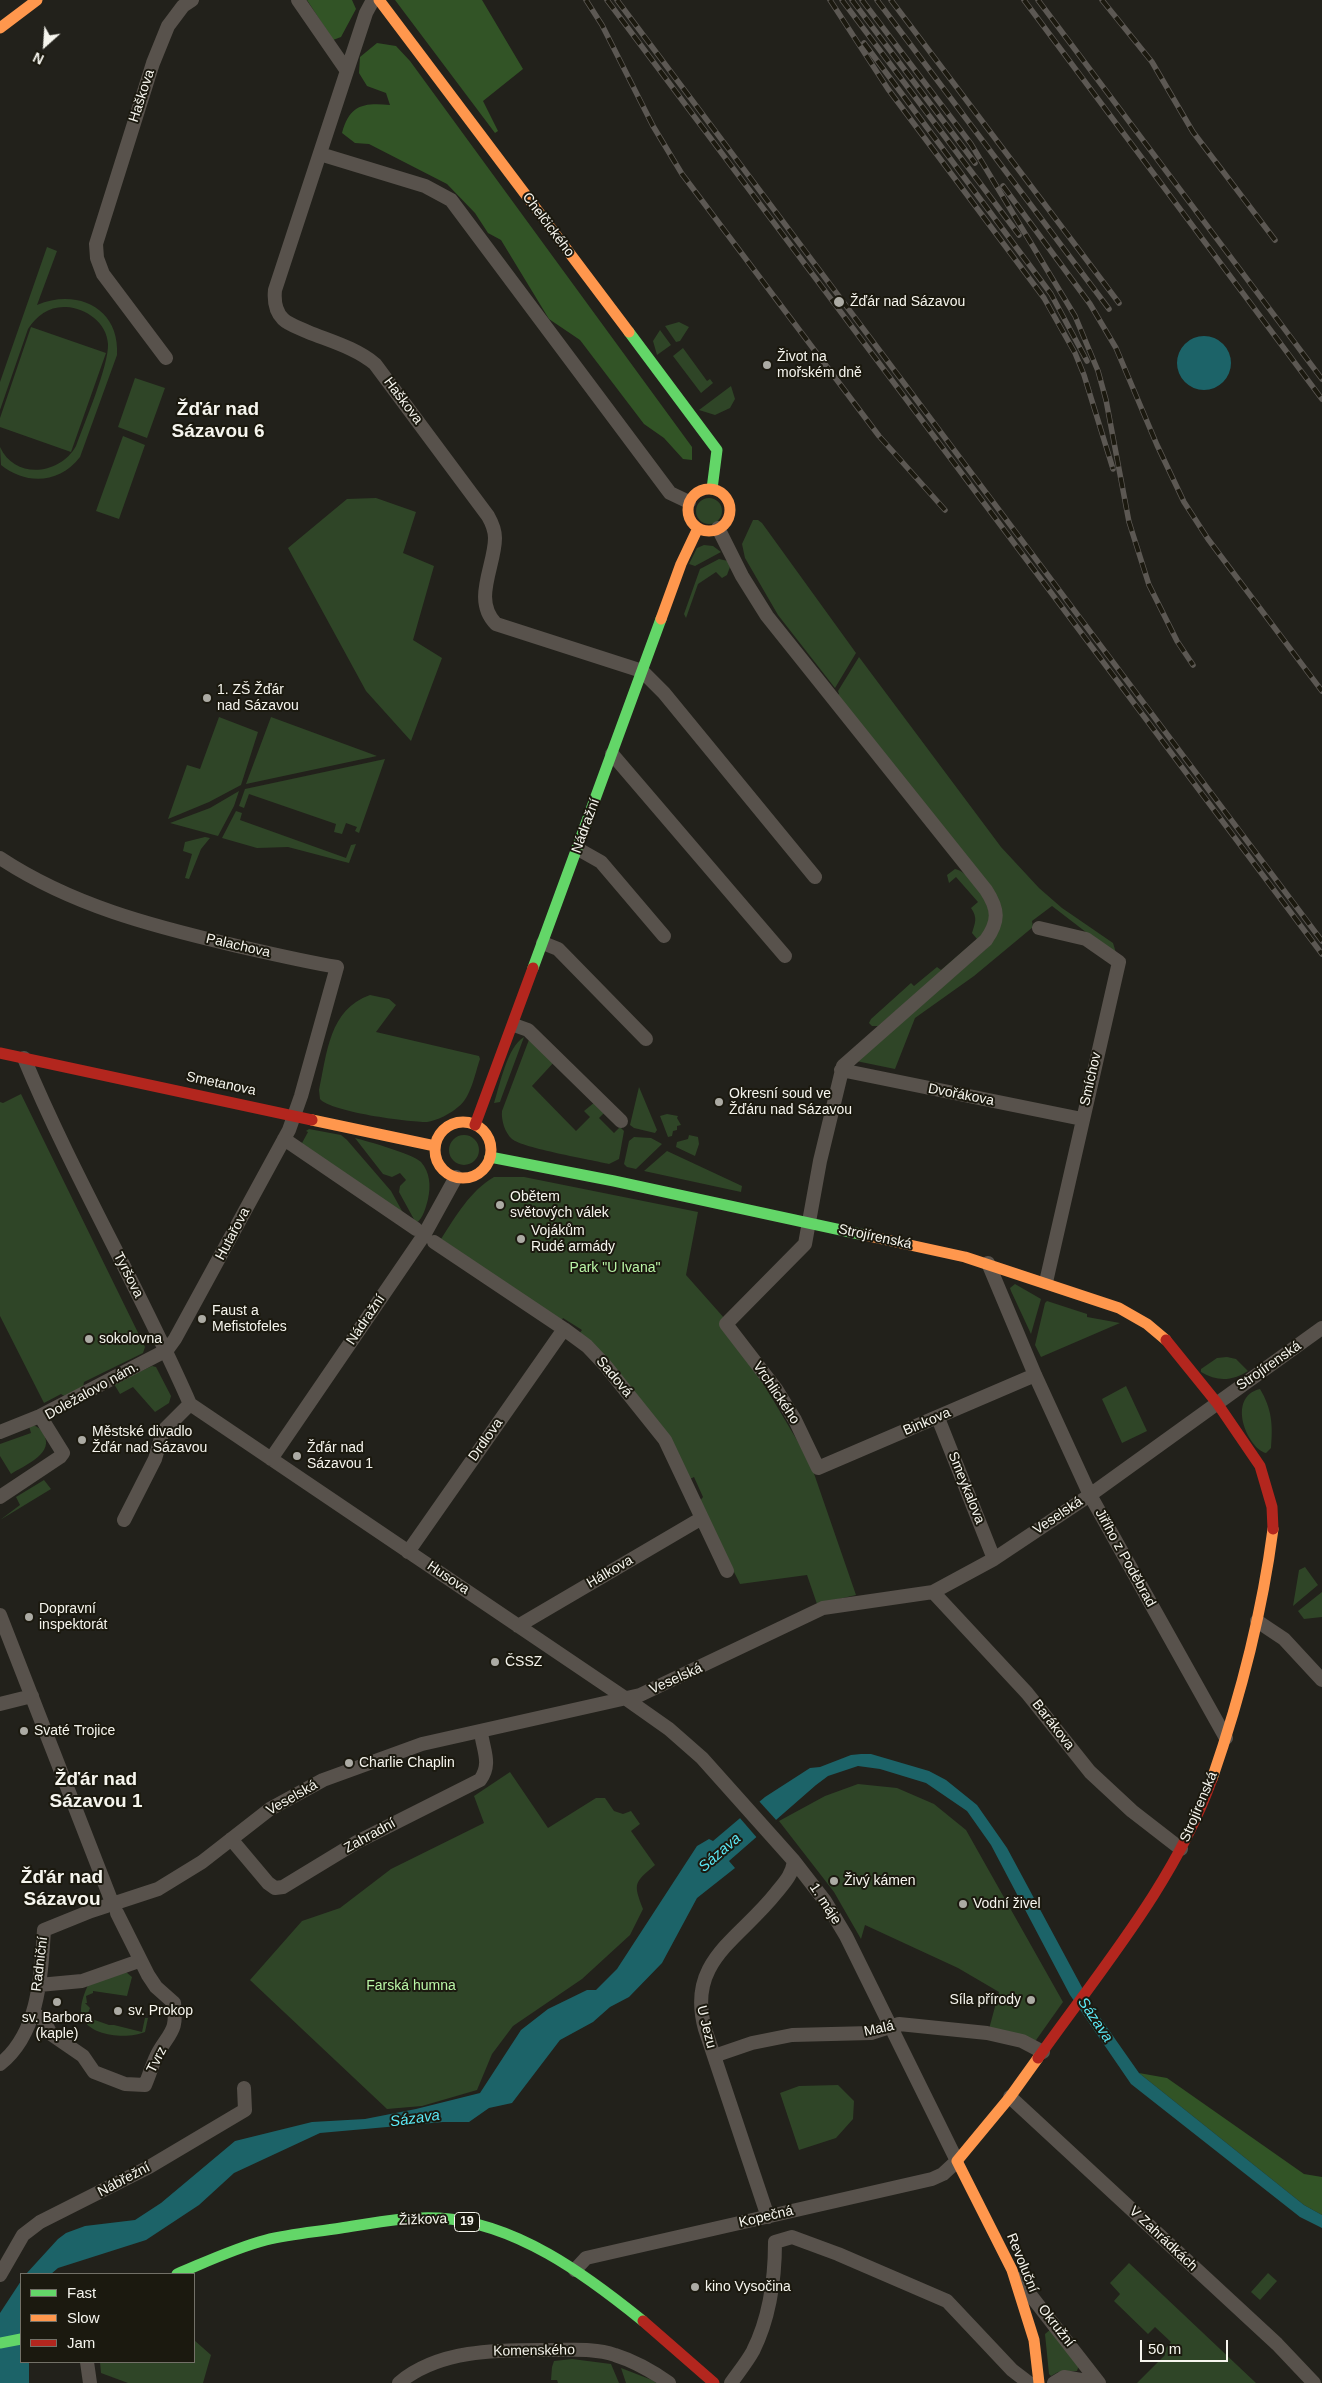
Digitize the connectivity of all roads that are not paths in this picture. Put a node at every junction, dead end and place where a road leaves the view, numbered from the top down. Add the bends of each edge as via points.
1 (38, 0) edge
2 (192, 0) edge
3 (298, 0) edge
4 (373, 0) edge
5 (379, 0) edge
6 (0, 28) edge
7 (347, 71) junction
8 (320, 154) junction
9 (166, 358) dead end
10 (712, 489) junction
11 (689, 502) junction
12 (698, 528) junction
13 (718, 528) junction
14 (642, 671) junction
15 (612, 754) junction
16 (578, 849) junction
17 (0, 858) edge
18 (815, 877) dead end
19 (1039, 928) dead end
20 (664, 936) dead end
21 (543, 943) junction
22 (785, 956) dead end
23 (514, 1025) junction
24 (646, 1039) dead end
25 (0, 1053) edge
26 (24, 1058) junction
27 (841, 1070) junction
28 (294, 1116) junction
29 (1082, 1119) junction
30 (622, 1121) dead end
31 (475, 1125) junction
32 (284, 1139) junction
33 (435, 1146) junction
34 (490, 1157) junction
35 (456, 1177) junction
36 (808, 1223) junction
37 (416, 1229) dead end
38 (434, 1242) dead end
39 (988, 1263) junction
40 (1046, 1282) junction
41 (1322, 1328) edge
42 (564, 1329) junction
43 (166, 1350) junction
44 (1035, 1375) junction
45 (1216, 1403) junction
46 (190, 1404) junction
47 (40, 1416) junction
48 (938, 1418) junction
49 (0, 1432) edge
50 (271, 1459) junction
51 (818, 1468) joint
52 (1090, 1495) junction
53 (0, 1497) edge
54 (702, 1518) junction
55 (124, 1520) dead end
56 (408, 1552) junction
57 (994, 1559) junction
58 (727, 1571) dead end
59 (934, 1592) junction
60 (0, 1615) edge
61 (1257, 1622) junction
62 (518, 1626) junction
63 (1322, 1680) edge
64 (32, 1696) junction
65 (625, 1698) junction
66 (0, 1704) edge
67 (481, 1732) junction
68 (1226, 1738) junction
69 (231, 1839) junction
70 (1181, 1849) junction
71 (791, 1857) junction
72 (115, 1909) junction
73 (139, 1961) junction
74 (39, 1985) junction
75 (32, 2012) junction
76 (890, 2026) junction
77 (1043, 2052) junction
78 (714, 2056) junction
79 (0, 2064) edge
80 (244, 2088) dead end
81 (1010, 2097) junction
82 (957, 2161) junction
83 (768, 2217) junction
84 (575, 2270) junction
85 (1012, 2270) junction
86 (179, 2273) edge
87 (0, 2275) edge
88 (20, 2339) edge
89 (0, 2343) edge
90 (87, 2363) edge
91 (90, 2383) edge
92 (399, 2383) edge
93 (669, 2383) edge
94 (714, 2383) edge
95 (731, 2383) edge
96 (1029, 2383) edge
97 (1039, 2383) edge
98 (1054, 2383) edge
99 (1098, 2383) edge
100 (1314, 2383) edge

1 - 6 street
2 - 9 street, Haškova via 183,6 168,26 153,63 96,244 103,274
3 - 7 street
4 - 7 street, Haškova
5 - 10 street, Chelčického via 717,450
7 - 8 street, Haškova
8 - 11 street via 425,186 451,200 670,493
8 - 14 street, Haškova via 276,290 274,298 278,312 295,326 357,352 375,364 488,516 495,537 488,566 486,596 489,617 496,624
10 - 11 street via 698,492
10 - 13 street via 722,494 729,504 727,520
11 - 12 street via 689,517
12 - 13 street via 708,531
12 - 14 street, Nádražní via 681,564
13 - 27 street via 767,616 986,890 996,911 996,926 986,940 847,1061
14 - 15 street, Nádražní
14 - 18 street via 664,693
15 - 16 street, Nádražní
15 - 22 street
16 - 20 street via 601,862
16 - 21 street, Nádražní
17 - 28 street, Palachova via 69,895 142,922 337,968
19 - 29 street, Smíchov via 1086,939 1119,962
21 - 23 street, Nádražní
21 - 24 street via 558,949
23 - 30 street via 528,1030
23 - 31 street, Nádražní
25 - 26 street, Smetanova
26 - 28 street, Smetanova
26 - 43 street, Tyršova via 43,1104
27 - 29 street, Dvořákova
27 - 36 street
28 - 32 street, Hutařova
28 - 33 street, Smetanova
29 - 40 street, Smíchov
31 - 33 street via 460,1122 450,1125 438,1136
31 - 34 street via 487,1136
32 - 37 street
32 - 43 street, Hutařova via 184,1325
33 - 35 street via 438,1163
34 - 35 street via 477,1174
34 - 36 street, Strojírenská
35 - 50 street, Nádražní via 424,1235
36 - 39 street, Strojírenská
36 - 51 street, Vrchlického via 805,1244 726,1324 776,1389
38 - 42 street, Sadová
39 - 40 street, Strojírenská
39 - 44 street, Jiřího z Poděbrad
40 - 45 street, Strojírenská via 1119,1308 1147,1324 1164,1338
41 - 45 street, Strojírenská
42 - 54 street, Sadová via 587,1346 664,1440
42 - 56 street, Drdlova
43 - 46 street, Tyršova
43 - 47 street, Doležalovo nám.
44 - 48 street, Binkova
44 - 52 street, Jiřího z Poděbrad
45 - 52 street, Veselská
45 - 61 street, Strojírenská via 1260,1466 1271,1502 1273,1528
46 - 50 street
46 - 55 street via 163,1431 155,1459
47 - 49 street
47 - 53 street, Doležalovo nám. via 63,1453
48 - 51 street, Binkova
48 - 57 street, Smeykalova
50 - 56 street, Husova
52 - 57 street, Veselská
52 - 68 street, Jiřího z Poděbrad
54 - 58 street, Sadová
54 - 62 street, Hálkova
56 - 62 street, Husova
57 - 59 street, Veselská
59 - 65 street, Veselská via 823,1608 665,1684
59 - 70 street, Barákova via 1027,1693 1090,1772 1132,1811
60 - 64 street, Tvrz
61 - 63 street via 1284,1639
61 - 68 street, Strojírenská
62 - 65 street, Husova
64 - 66 street
64 - 72 street, Tvrz
65 - 67 street, Veselská
65 - 71 street, 1. máje via 669,1729 702,1758
67 - 69 street, Veselská via 422,1744 323,1780 270,1808
67 - 69 street, Zahradní via 488,1763 480,1780 357,1842 283,1887 276,1888 268,1883
68 - 70 street, Strojírenská via 1202,1809
69 - 72 street, Veselská via 202,1862 158,1889
70 - 77 street, Strojírenská via 1143,1910
71 - 76 street, 1. máje via 834,1916
71 - 78 street, U Jezu via 793,1873 716,1957 706,1973 700,2009
72 - 73 street, Tvrz
72 - 74 street, Radniční via 91,1911 44,1930
73 - 74 street via 82,1981
73 - 75 street, Tvrz via 156,1987 174,2003 175,2017 171,2036 159,2052 146,2085 125,2084 94,2072 83,2056 51,2034 44,2021
74 - 75 street, Radniční
75 - 79 street, Radniční via 20,2043
76 - 77 street, Malá via 899,2024 987,2033 1022,2041
76 - 78 street, Malá via 871,2033 792,2035
76 - 82 street, 1. máje
77 - 81 street, Strojírenská
78 - 83 street, U Jezu
80 - 87 street, Nábřežní via 245,2110 149,2167 40,2222 23,2235
81 - 82 street, Strojírenská
81 - 100 street, V Zahrádkách via 1277,2344
82 - 83 street, Kopečná via 932,2179
82 - 85 street, Revoluční
83 - 84 street, Kopečná via 586,2258
84 - 86 street, Žižkova / 19 via 521,2240 472,2224 440,2218 392,2221 259,2241
84 - 94 street, Žižkova / 19
85 - 97 street, Revoluční via 1034,2340
85 - 99 street, Okružní
88 - 89 street
90 - 91 street
92 - 93 street, Komenského via 429,2365 486,2352 590,2350 614,2354 652,2370
95 - 96 street via 752,2352 766,2321 775,2269 775,2242 792,2237 947,2301 1012,2370
98 - 99 street via 1064,2377

